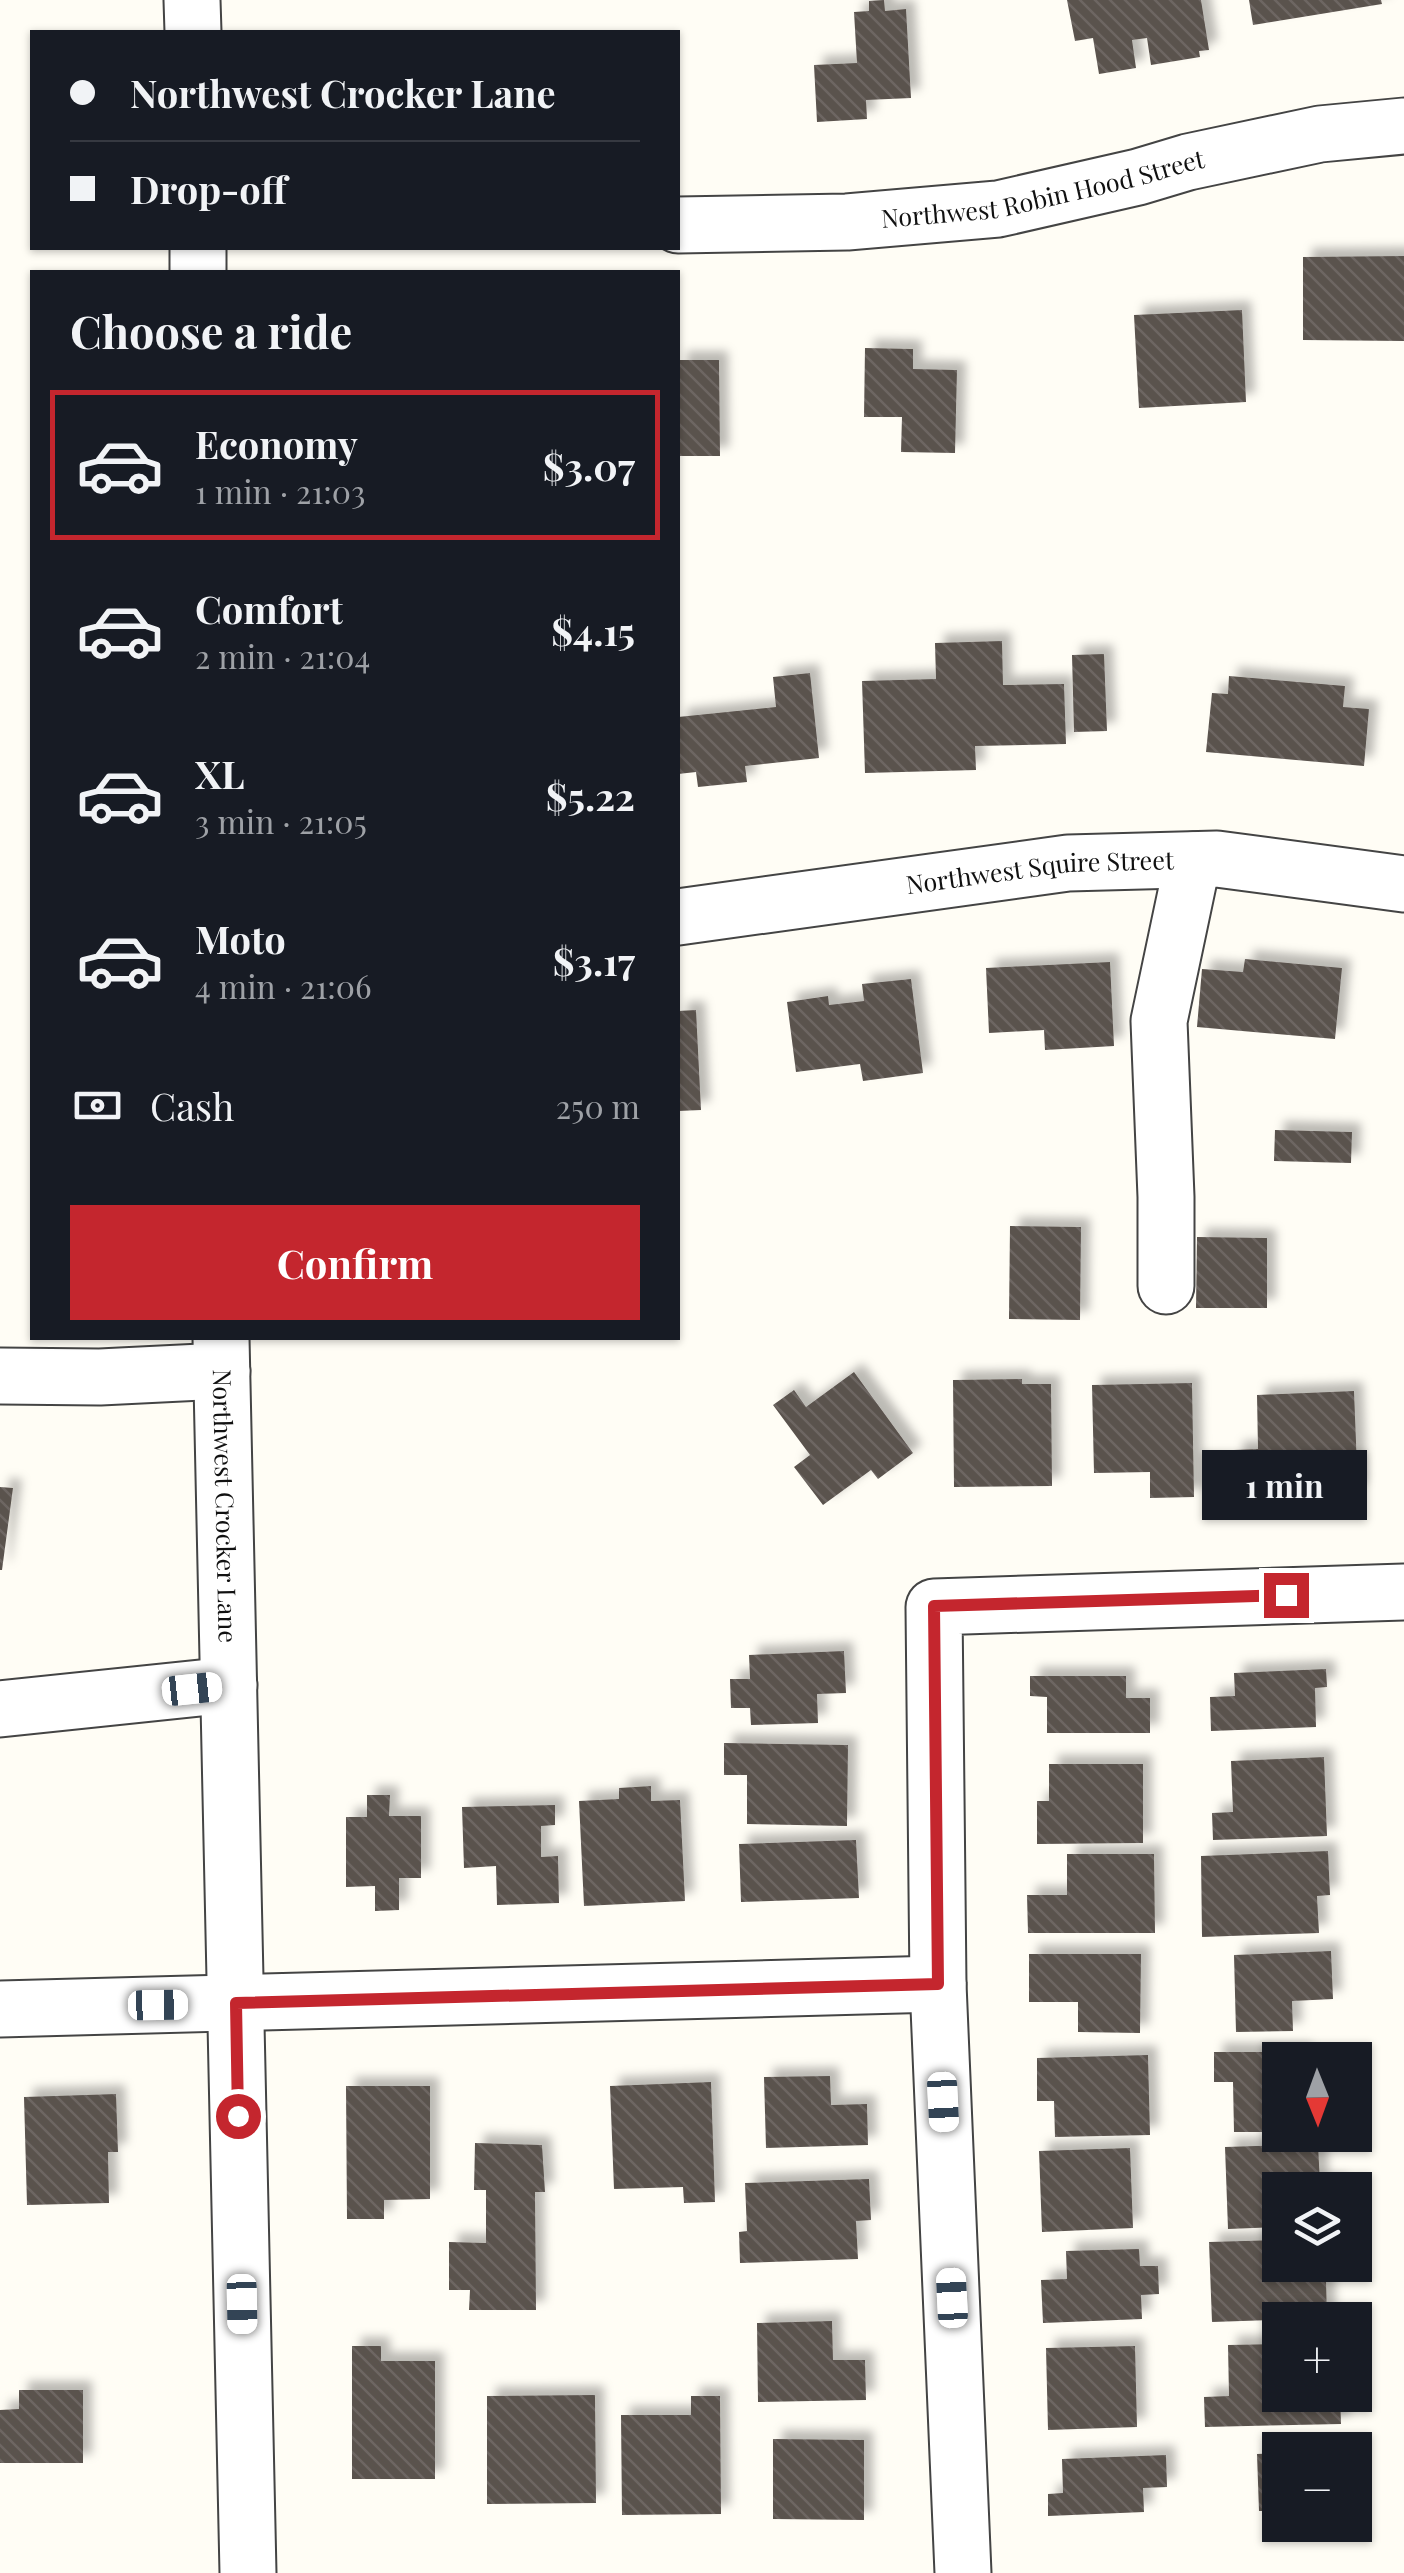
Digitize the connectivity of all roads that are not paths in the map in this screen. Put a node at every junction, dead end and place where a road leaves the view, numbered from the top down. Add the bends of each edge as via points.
1 (192, 0) edge
2 (192, 30) edge
3 (1404, 126) edge
4 (680, 225) edge
5 (1193, 860) junction
6 (1404, 884) edge
7 (680, 917) edge
8 (1166, 1286) dead end
9 (222, 1354) edge
10 (0, 1376) edge
11 (1404, 1592) edge
12 (229, 1685) junction
13 (0, 1709) edge
14 (938, 1984) junction
15 (236, 2003) junction
16 (0, 2008) edge
17 (248, 2573) edge
18 (964, 2573) edge

1 - 2 street
3 - 4 street, Northwest Robin Hood Street via 1320,134 998,209 846,222
5 - 6 street, Northwest Squire Street
5 - 7 street, Northwest Squire Street via 1068,863
5 - 8 street via 1159,1022
9 - 10 street via 100,1377
9 - 12 street, Northwest Crocker Lane
11 - 14 street via 934,1606
12 - 13 street
12 - 15 street, Northwest Crocker Lane
14 - 15 street
14 - 18 street
15 - 16 street
15 - 17 street, Northwest Crocker Lane

